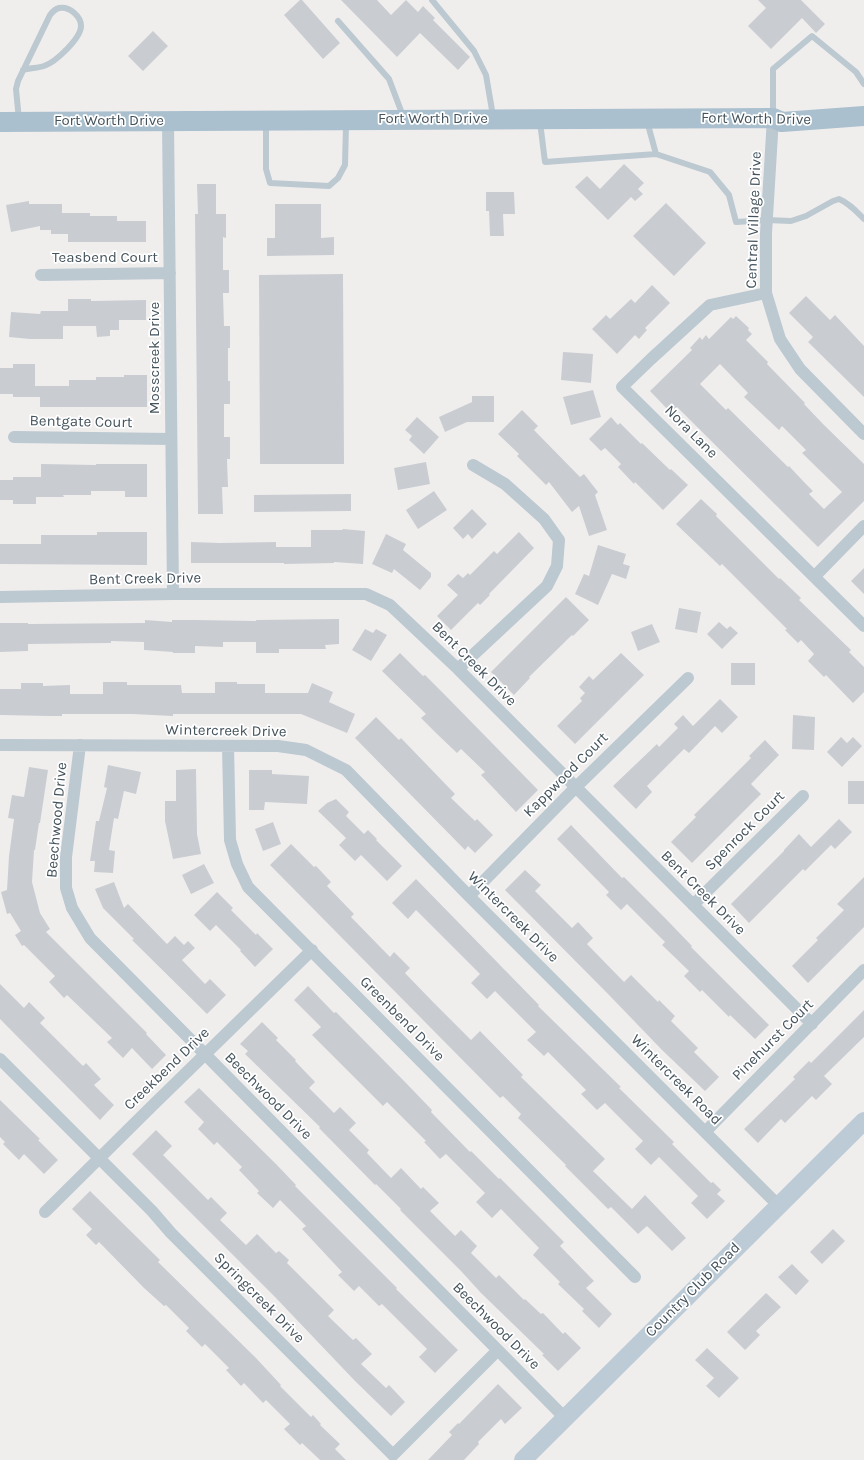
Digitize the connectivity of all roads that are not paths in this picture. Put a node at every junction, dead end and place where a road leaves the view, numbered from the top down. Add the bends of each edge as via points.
1 (432, 0) edge
2 (338, 21) dead end
3 (23, 70) junction
4 (864, 84) edge
5 (864, 116) edge
6 (647, 118) junction
7 (773, 118) junction
8 (494, 119) junction
9 (540, 119) junction
10 (266, 120) junction
11 (347, 120) junction
12 (404, 120) junction
13 (168, 121) junction
14 (9, 122) edge
15 (656, 154) junction
16 (864, 219) edge
17 (767, 220) junction
18 (170, 273) junction
19 (41, 274) dead end
20 (766, 293) junction
21 (864, 434) edge
22 (14, 437) dead end
23 (171, 439) junction
24 (473, 465) dead end
25 (864, 526) edge
26 (815, 576) junction
27 (173, 594) junction
28 (0, 597) edge
29 (864, 626) edge
30 (458, 669) junction
31 (688, 678) dead end
32 (0, 745) edge
33 (80, 745) junction
34 (228, 746) junction
35 (576, 787) junction
36 (803, 796) dead end
37 (469, 896) junction
38 (693, 905) junction
39 (312, 950) junction
40 (864, 970) edge
41 (551, 978) joint
42 (812, 1024) junction
43 (205, 1055) junction
44 (0, 1059) edge
45 (864, 1121) edge
46 (705, 1132) junction
47 (99, 1158) junction
48 (778, 1205) junction
49 (45, 1212) dead end
50 (635, 1277) dead end
51 (497, 1351) junction
52 (565, 1418) junction
53 (523, 1460) edge

1 - 8 lane via 474,51 486,76
2 - 12 lane via 389,79
3 - 3 lane via 54,9 61,7 71,10 79,18 81,26 77,37 61,56 45,66
3 - 14 lane
4 - 7 lane via 856,72 812,36 773,69
5 - 7 main road, Fort Worth Drive via 782,122
6 - 7 main road, Fort Worth Drive
6 - 9 main road, Fort Worth Drive
6 - 15 lane
7 - 17 street, Central Village Drive
8 - 9 main road, Fort Worth Drive
8 - 12 main road, Fort Worth Drive
9 - 15 lane via 545,162
10 - 11 main road, Fort Worth Drive
10 - 11 lane via 266,169 270,183 329,186 338,178 344,165
10 - 13 main road, Fort Worth Drive
11 - 12 main road, Fort Worth Drive
13 - 14 main road, Fort Worth Drive
13 - 18 street, Mosscreek Drive
15 - 17 lane via 710,172 729,195 736,222
16 - 17 lane via 839,199 806,216 791,220
17 - 20 street, Central Village Drive
18 - 19 street, Teasbend Court
18 - 23 street, Mosscreek Drive
20 - 21 street, Central Village Drive via 780,339 800,369
20 - 26 street, Nora Lane via 710,305 622,387
22 - 23 street, Bentgate Court
23 - 27 street, Mosscreek Drive
24 - 30 street via 505,484 544,519 559,540 557,566 548,586
25 - 26 street
26 - 29 street, Nora Lane
27 - 28 street, Bent Creek Drive
27 - 30 street, Bent Creek Drive via 366,594 390,605
30 - 35 street, Bent Creek Drive
31 - 35 street, Kappwood Court
32 - 33 street, Wintercreek Drive
33 - 34 street, Wintercreek Drive
33 - 43 street, Beechwood Drive via 66,857 66,888 72,908 90,938
34 - 37 street, Wintercreek Drive via 278,746 306,750 346,770
34 - 39 street, Greenbend Drive via 230,840 237,864 248,887
35 - 37 street, Kappwood Court
35 - 38 street, Bent Creek Drive
36 - 38 street, Spenrock Court
37 - 41 street, Wintercreek Drive
38 - 42 street, Bent Creek Drive
39 - 43 street, Creekbend Drive
39 - 50 street, Greenbend Drive
40 - 42 street, Pinehurst Court
41 - 46 street, Wintercreek Road
42 - 46 street, Pinehurst Court
43 - 47 street, Creekbend Drive
43 - 51 street, Beechwood Drive
44 - 47 street, Springcreek Drive
45 - 48 main road, Country Club Road
46 - 48 street, Wintercreek Road
47 - 49 street, Creekbend Drive
47 - 51 street, Springcreek Drive via 393,1455
48 - 52 main road, Country Club Road
51 - 52 street, Beechwood Drive
52 - 53 main road, Country Club Road

